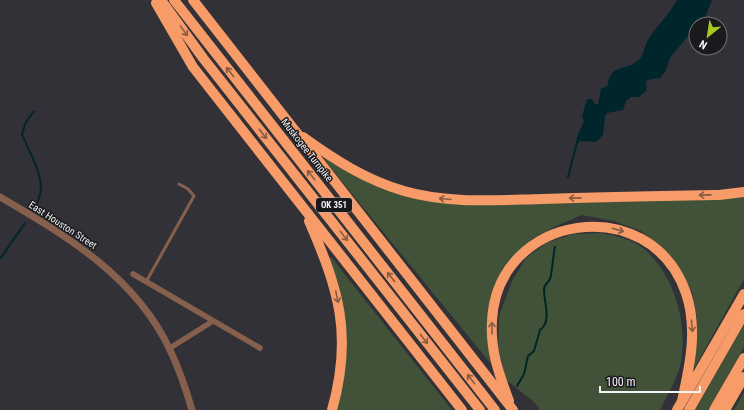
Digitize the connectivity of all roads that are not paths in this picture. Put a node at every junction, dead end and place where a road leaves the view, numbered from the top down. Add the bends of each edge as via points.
1 (154, 0) edge
2 (161, 0) edge
3 (174, 0) edge
4 (193, 0) edge
5 (294, 130) junction
6 (179, 184) dead end
7 (744, 192) edge
8 (0, 198) edge
9 (304, 208) junction
10 (133, 274) dead end
11 (146, 282) junction
12 (744, 294) edge
13 (744, 314) edge
14 (213, 321) junction
15 (170, 348) junction
16 (260, 348) dead end
17 (744, 358) edge
18 (744, 378) edge
19 (682, 401) junction
20 (192, 410) edge
21 (332, 410) edge
22 (462, 410) edge
23 (480, 410) edge
24 (495, 410) edge
25 (513, 410) edge
26 (677, 410) edge
27 (689, 410) edge
28 (714, 410) edge
29 (725, 410) edge

1 - 9 highway via 193,67
2 -> 23 highway, OK 351 via 203,58
24 -> 3 highway, Muskogee Turnpike / OK 351
4 - 5 highway
7 -> 5 highway via 719,195 545,199 437,198 404,191 369,178 346,167
5 - 25 highway
6 - 11 lane via 188,188 194,196
8 - 15 street, East Houston Street via 70,240 101,263 140,303
9 -> 21 highway via 331,274 340,311 341,359
9 - 22 highway
10 - 11 street
11 - 14 street
12 - 19 highway
13 - 27 highway
14 - 15 street
14 - 16 street
15 - 20 street, East Houston Street
17 - 28 highway
18 - 29 highway
25 -> 19 highway via 494,356 492,322 494,304 500,287 514,262 535,243 560,231 585,226 628,232 658,252 678,276 688,301 692,332 690,366
19 - 26 highway

